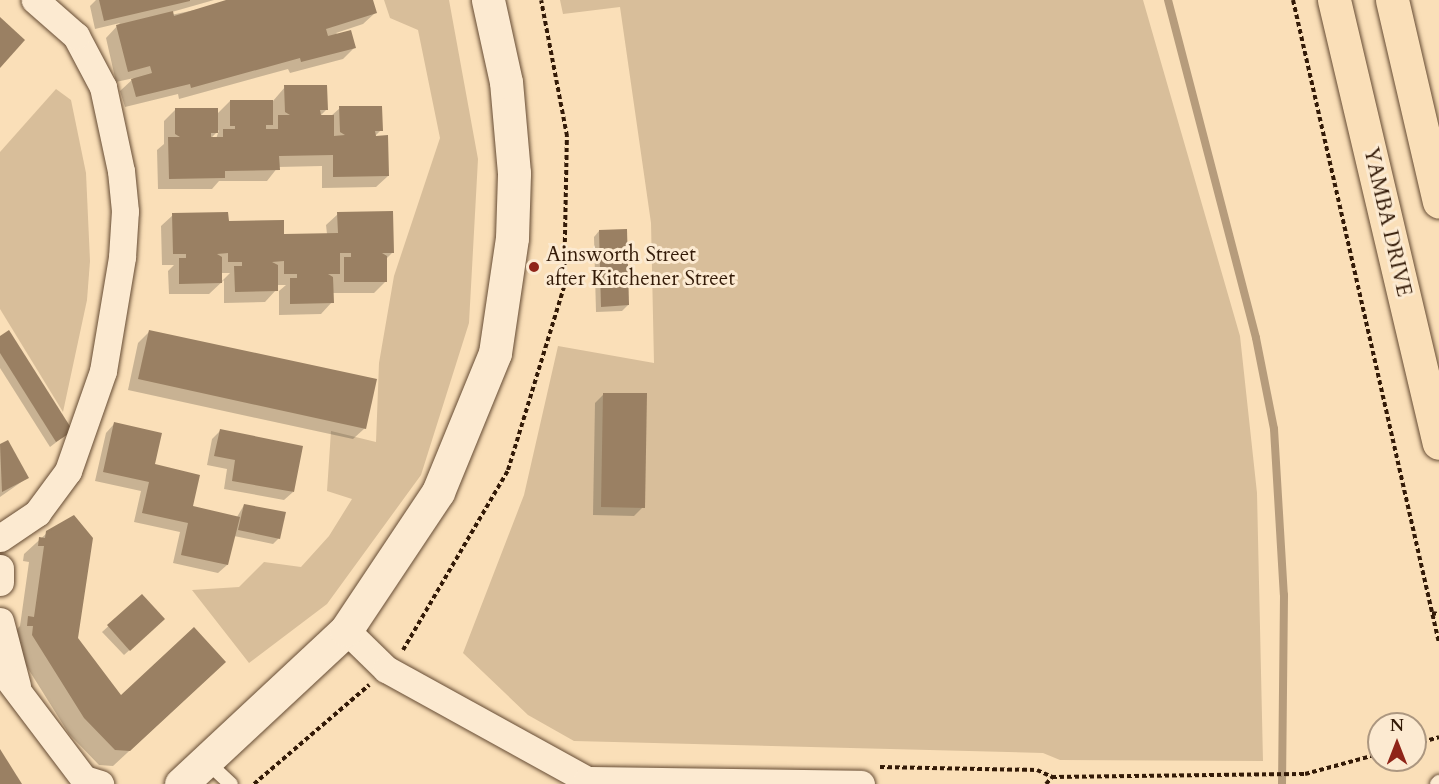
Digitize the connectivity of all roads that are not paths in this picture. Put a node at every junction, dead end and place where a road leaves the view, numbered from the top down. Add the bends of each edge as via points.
1 (35, 0) edge
2 (488, 0) edge
3 (1334, 0) edge
4 (1392, 0) edge
5 (1439, 202) edge
6 (1439, 443) edge
7 (0, 538) edge
8 (0, 568) edge
9 (0, 582) edge
10 (0, 621) edge
11 (346, 630) junction
12 (9, 677) edge
13 (206, 761) junction
14 (867, 775) edge
15 (89, 782) edge
16 (586, 783) edge
17 (181, 784) edge
18 (231, 784) edge

1 - 7 street via 76,36 103,87 121,171 125,211 122,257 103,371 68,471 37,513
2 - 11 street via 506,82 514,173 512,238 495,353 438,492
3 - 6 main road, YAMBA DRIVE
4 - 5 main road
8 - 9 street
10 - 12 street
11 - 13 street
11 - 16 street via 386,669
12 - 15 street
13 - 17 street
13 - 18 lane
14 - 16 street

